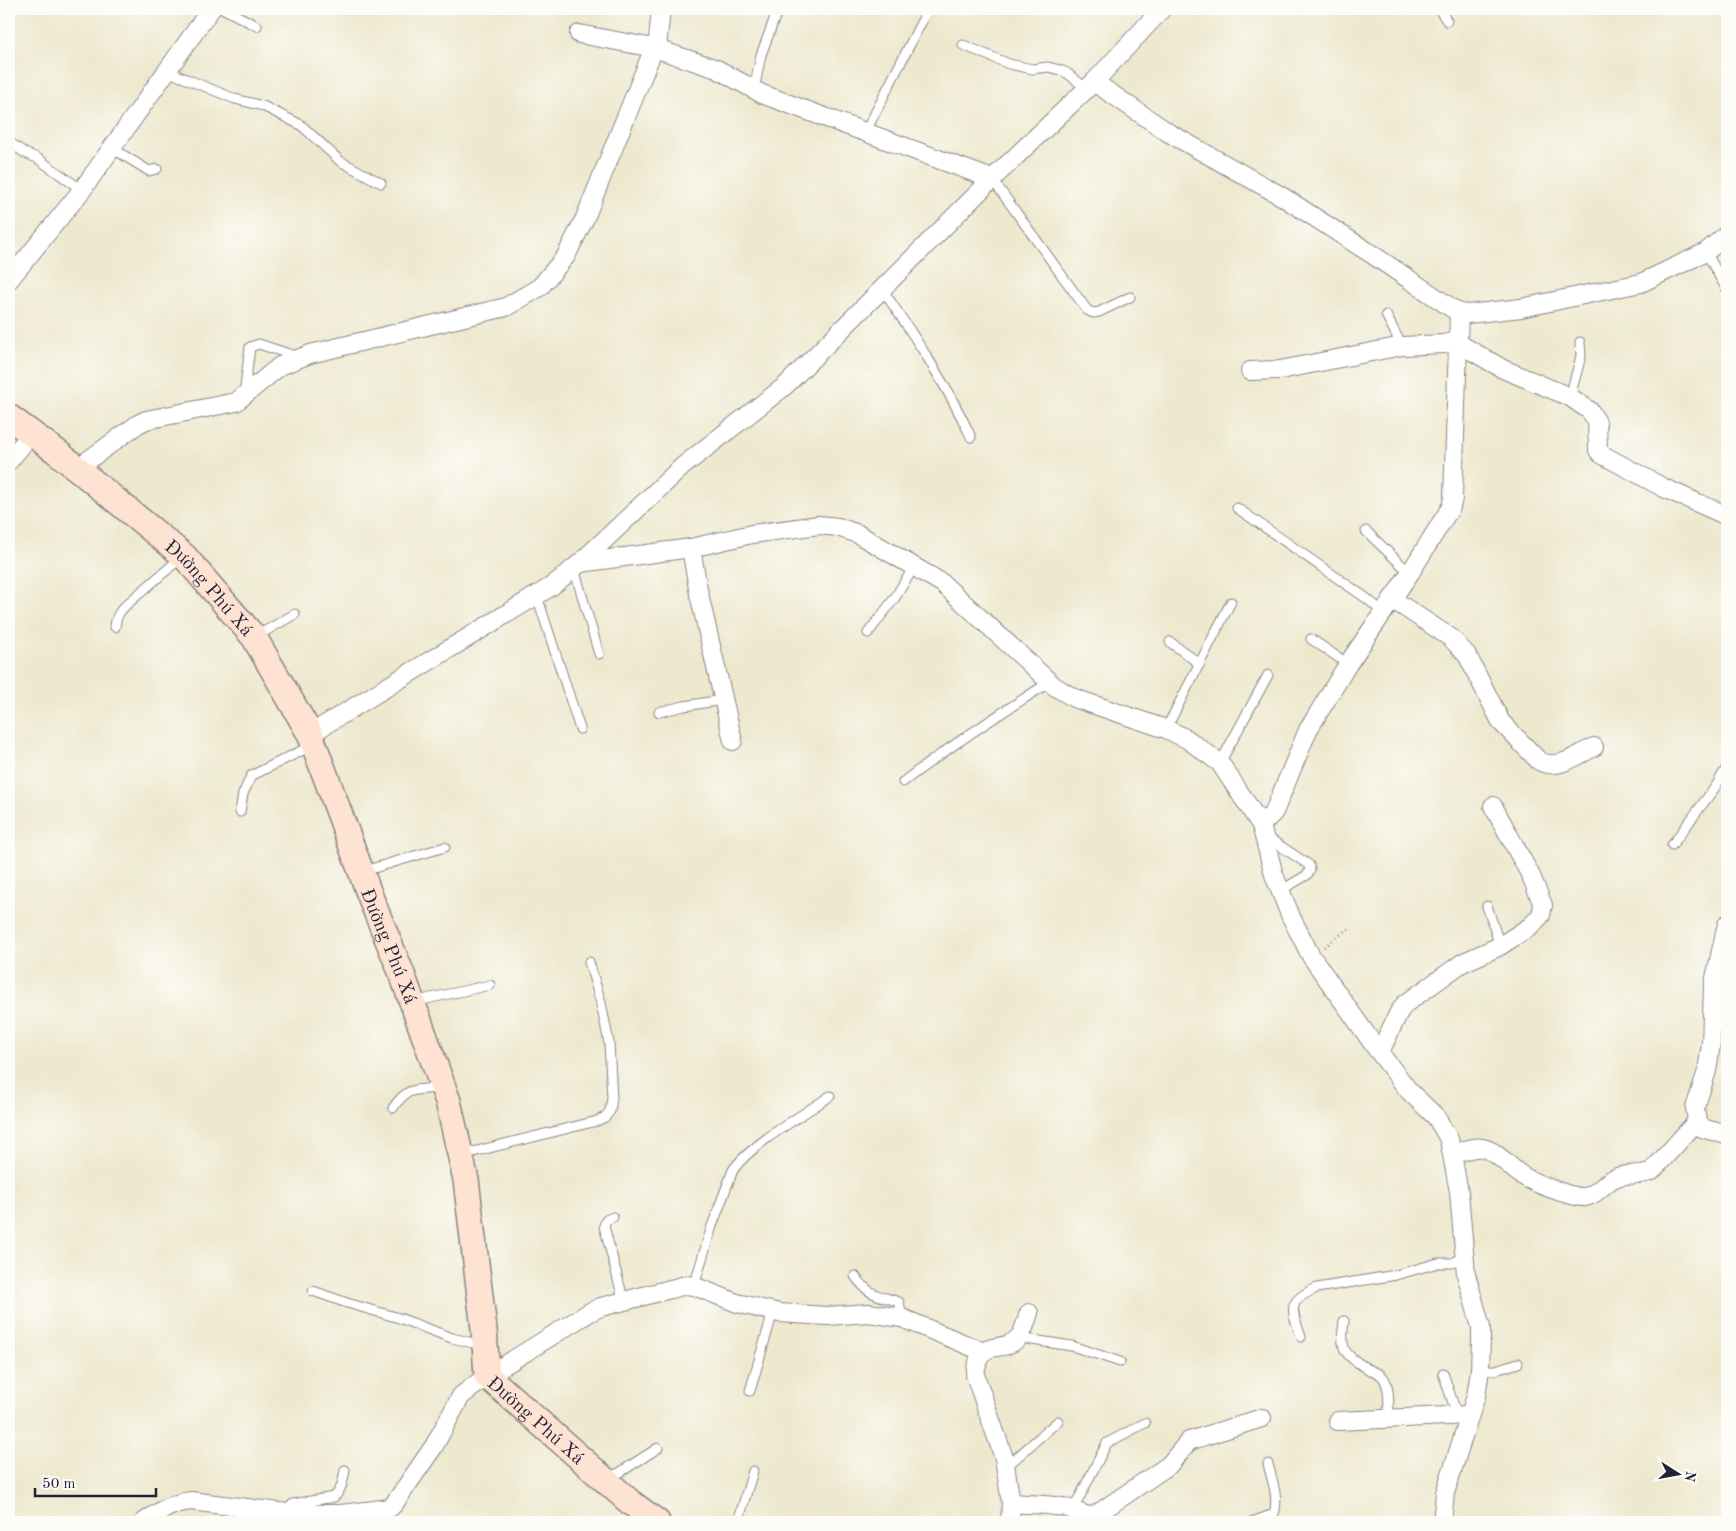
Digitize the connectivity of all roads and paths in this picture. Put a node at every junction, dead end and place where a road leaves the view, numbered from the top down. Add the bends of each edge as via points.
1 (211, 9) edge
2 (224, 9) edge
3 (662, 9) edge
4 (778, 9) edge
5 (928, 9) edge
6 (1162, 9) edge
7 (1439, 9) edge
8 (1447, 21) dead end
9 (257, 26) dead end
10 (579, 34) dead end
11 (963, 45) dead end
12 (656, 48) junction
13 (167, 71) junction
14 (1090, 85) junction
15 (754, 90) junction
16 (865, 132) junction
17 (12, 144) dead end
18 (112, 148) junction
19 (157, 169) dead end
20 (992, 179) junction
21 (381, 184) dead end
22 (82, 190) junction
23 (1727, 234) edge
24 (1706, 252) junction
25 (9, 280) edge
26 (1726, 288) dead end
27 (882, 289) junction
28 (1130, 297) dead end
29 (1458, 313) junction
30 (1386, 315) dead end
31 (1458, 342) junction
32 (1580, 342) dead end
33 (1402, 346) junction
34 (300, 358) junction
35 (1250, 371) dead end
36 (244, 395) junction
37 (1570, 397) junction
38 (9, 417) edge
39 (32, 433) junction
40 (971, 437) dead end
41 (9, 461) edge
42 (76, 469) junction
43 (1237, 508) dead end
44 (1727, 516) edge
45 (1366, 531) dead end
46 (691, 548) junction
47 (184, 556) junction
48 (577, 566) junction
49 (914, 567) junction
50 (1410, 573) junction
51 (536, 596) junction
52 (1231, 602) dead end
53 (1387, 606) junction
54 (294, 614) dead end
55 (116, 626) dead end
56 (868, 633) dead end
57 (254, 637) junction
58 (1311, 639) dead end
59 (1170, 642) dead end
60 (599, 654) dead end
61 (1200, 664) junction
62 (1348, 664) junction
63 (1268, 675) dead end
64 (1050, 682) junction
65 (724, 700) junction
66 (659, 712) dead end
67 (580, 729) dead end
68 (1166, 729) junction
69 (312, 740) junction
70 (733, 741) dead end
71 (1594, 747) dead end
72 (1220, 763) junction
73 (1727, 767) edge
74 (903, 782) dead end
75 (1493, 806) dead end
76 (240, 812) dead end
77 (1262, 830) junction
78 (1672, 845) dead end
79 (445, 847) dead end
80 (361, 872) junction
81 (1280, 891) junction
82 (1487, 906) dead end
83 (1727, 924) edge
84 (1350, 928) dead end
85 (1725, 944) edge
86 (1500, 946) junction
87 (1311, 956) junction
88 (588, 962) dead end
89 (490, 985) dead end
90 (412, 1002) junction
91 (1380, 1052) junction
92 (443, 1088) junction
93 (830, 1096) dead end
94 (393, 1108) dead end
95 (1696, 1121) junction
96 (1727, 1135) edge
97 (460, 1155) junction
98 (1452, 1155) junction
99 (613, 1217) dead end
100 (1464, 1258) junction
101 (855, 1276) dead end
102 (694, 1286) junction
103 (313, 1291) dead end
104 (624, 1302) junction
105 (773, 1312) junction
106 (1029, 1313) dead end
107 (902, 1318) junction
108 (1344, 1321) dead end
109 (1301, 1337) dead end
110 (1019, 1338) junction
111 (485, 1345) junction
112 (984, 1352) junction
113 (1120, 1362) dead end
114 (1518, 1363) dead end
115 (1480, 1370) junction
116 (1443, 1373) dead end
117 (487, 1376) junction
118 (750, 1391) dead end
119 (1463, 1415) junction
120 (1262, 1418) dead end
121 (1389, 1419) junction
122 (1058, 1421) dead end
123 (1338, 1421) dead end
124 (1145, 1423) dead end
125 (658, 1448) dead end
126 (1268, 1464) dead end
127 (1006, 1466) junction
128 (345, 1470) dead end
129 (753, 1471) dead end
130 (602, 1479) junction
131 (1010, 1503) junction
132 (1073, 1510) junction
133 (285, 1512) junction
134 (648, 1520) edge
135 (144, 1522) edge
136 (738, 1522) edge
137 (1010, 1522) edge
138 (1252, 1522) edge
139 (1442, 1522) edge

1 - 13 street
2 - 9 lane
3 - 12 street
4 - 15 lane via 761,55
5 - 16 lane
6 - 14 street
7 - 8 lane
10 - 12 street
11 - 14 lane via 1009,64 1060,70
12 - 15 street via 717,69
12 - 34 street via 585,218 566,256 540,287 506,307
13 - 18 street
13 - 21 lane via 235,99 263,106 301,125 340,161
14 - 20 street
14 - 29 street via 1283,197
15 - 16 street
16 - 20 street
17 - 22 lane
18 - 19 lane via 142,168 149,171
18 - 22 street
20 - 27 street
20 - 28 lane via 1087,310 1092,314 1099,312
22 - 25 street
23 - 24 street
24 - 26 lane
24 - 29 street via 1641,283 1521,308
27 - 40 lane via 918,341
27 - 48 street via 785,386 683,466
29 - 31 street
30 - 33 lane
31 - 33 street
31 - 37 street via 1503,369
31 - 50 street via 1453,498 1451,507
32 - 37 lane via 1581,356
33 - 35 street via 1280,370
34 - 36 street via 280,366
34 - 36 lane via 259,344 250,347
36 - 42 street via 229,404 146,420
37 - 44 street via 1590,411 1598,422 1598,450 1601,454 1664,488
38 - 39 street, Đường Phú Xá
39 - 41 street
39 - 42 street, Đường Phú Xá
42 - 47 street, Đường Phú Xá
43 - 53 lane via 1366,598
45 - 50 lane
46 - 48 street
46 - 49 street via 752,534 819,525 858,534
46 - 65 street
47 - 55 lane via 118,613
47 - 57 street, Đường Phú Xá
48 - 51 street
48 - 60 lane
49 - 56 lane
49 - 64 street via 942,583
50 - 53 street
51 - 67 lane
51 - 69 street
52 - 61 lane
53 - 62 street
53 - 71 street via 1452,638 1467,655 1501,722 1539,761 1557,765
54 - 57 lane
57 - 69 street, Đường Phú Xá
58 - 62 lane
59 - 61 lane
61 - 68 lane
62 - 77 street via 1308,730 1274,812
63 - 72 lane
64 - 68 street via 1074,698
64 - 74 lane via 957,742
65 - 66 lane
65 - 70 street
68 - 72 street via 1187,739
69 - 76 lane via 252,776 243,794
69 - 80 street, Đường Phú Xá
72 - 77 street
73 - 78 lane
75 - 86 street via 1544,905 1541,915 1531,926
77 - 81 street
77 - 81 lane via 1309,865 1307,875
79 - 80 lane
80 - 90 street, Đường Phú Xá
81 - 87 street
82 - 86 lane
83 - 85 street
84 - 87 path
85 - 95 street via 1714,981 1711,1044
86 - 91 street via 1462,963 1405,1004 1398,1012
87 - 91 street
88 - 97 lane via 609,1043 610,1111 597,1121
89 - 90 lane
90 - 92 street, Đường Phú Xá
91 - 98 street via 1410,1091 1436,1117 1449,1139
92 - 94 lane via 411,1090 401,1096
92 - 97 street, Đường Phú Xá
93 - 102 lane via 738,1162 712,1226
95 - 96 street via 1702,1128
95 - 98 street via 1652,1171 1619,1176 1585,1197 1521,1176 1488,1150 1470,1149
97 - 111 street, Đường Phú Xá via 466,1180
98 - 100 street via 1460,1192
99 - 104 lane via 606,1220 604,1226
100 - 109 lane via 1306,1292 1295,1302 1292,1310
100 - 115 street via 1481,1327
101 - 107 lane via 871,1294 899,1302
102 - 104 street via 686,1285
102 - 105 street via 737,1303
103 - 111 lane via 452,1338
104 - 117 street via 590,1312
105 - 107 street via 827,1316 869,1313
105 - 118 lane
106 - 110 street
107 - 112 street
108 - 121 lane via 1342,1336 1349,1358 1382,1376 1387,1386
110 - 112 street
110 - 113 lane via 1072,1346
111 - 117 street, Đường Phú Xá
112 - 127 street via 980,1354 975,1375
114 - 115 lane via 1496,1370
115 - 119 street via 1476,1396
116 - 119 lane
117 - 130 street, Đường Phú Xá
117 - 133 street via 461,1396 434,1446 390,1508 341,1514
119 - 121 street
119 - 139 street via 1445,1493
120 - 132 street via 1189,1441 1169,1465 1094,1516
121 - 123 street
122 - 127 lane
124 - 132 lane via 1107,1444
125 - 130 lane via 619,1473
126 - 138 lane via 1276,1507 1274,1514
127 - 131 street
128 - 133 lane via 343,1482 334,1497 293,1504
129 - 136 lane
130 - 134 street, Đường Phú Xá
131 - 132 street
131 - 137 street
133 - 135 street via 191,1501 166,1507

